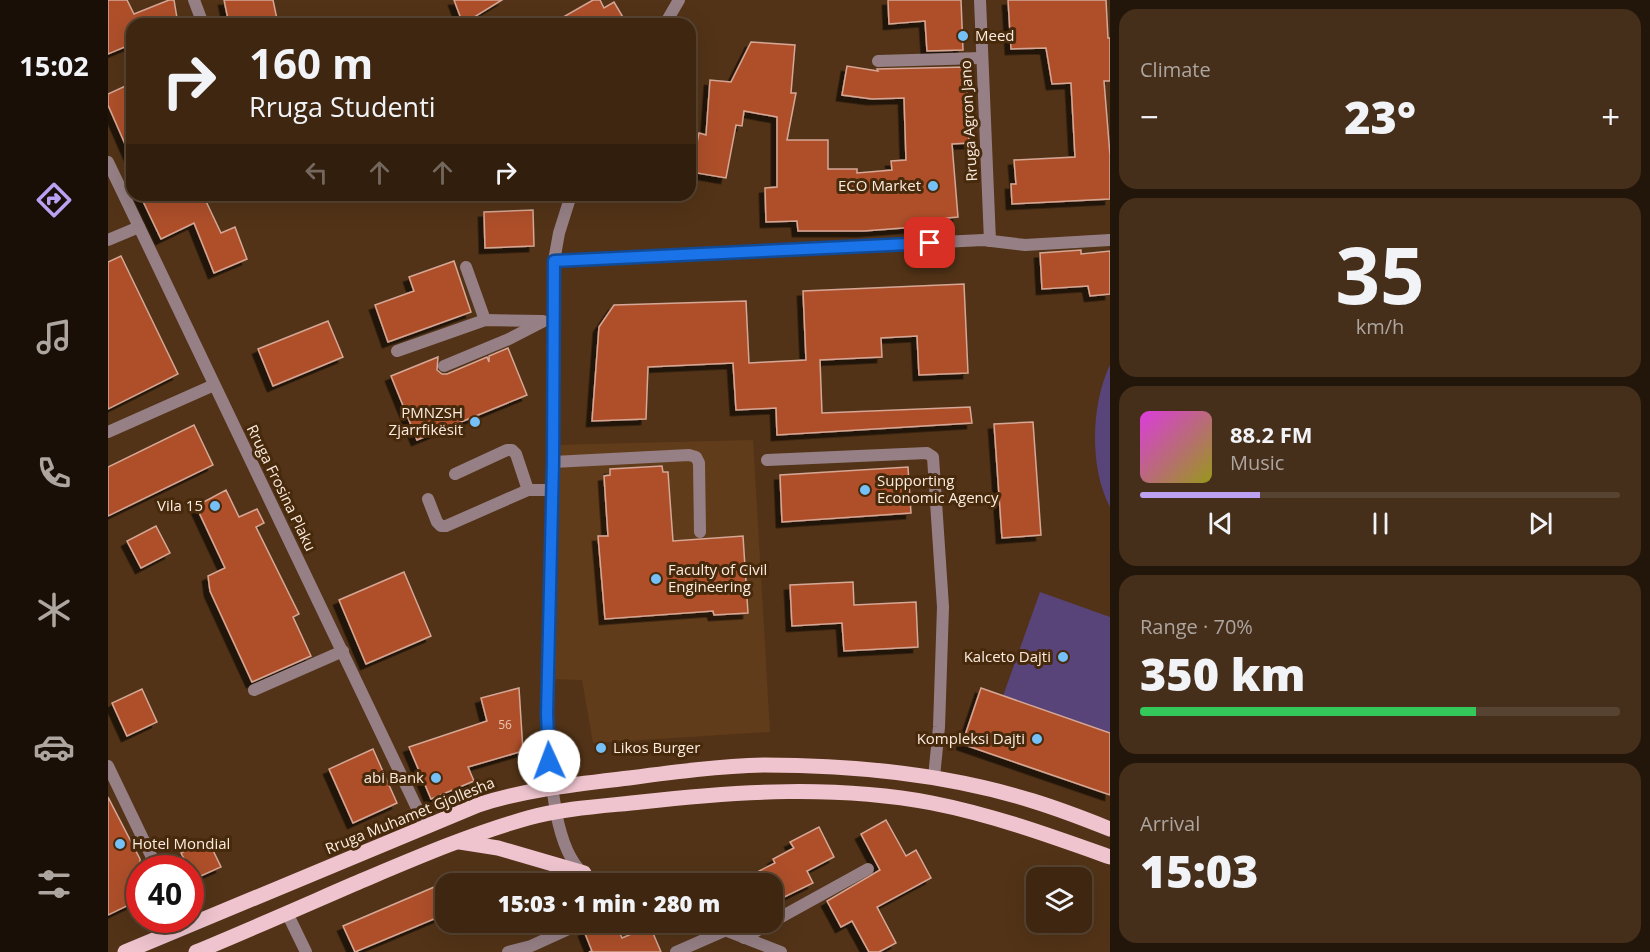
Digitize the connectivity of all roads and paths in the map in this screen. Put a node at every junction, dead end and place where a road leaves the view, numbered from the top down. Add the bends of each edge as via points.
1 (194, 0) edge
2 (679, 0) edge
3 (980, 0) edge
4 (201, 18) edge
5 (668, 18) edge
6 (981, 58) junction
7 (878, 61) dead end
8 (108, 162) edge
9 (126, 199) edge
10 (127, 201) edge
11 (569, 201) edge
12 (139, 226) junction
13 (108, 240) edge
14 (1110, 240) edge
15 (990, 241) junction
16 (554, 261) junction
17 (466, 267) dead end
18 (485, 320) junction
19 (548, 320) junction
20 (397, 351) dead end
21 (444, 366) dead end
22 (214, 385) junction
23 (108, 432) edge
24 (767, 460) dead end
25 (553, 462) junction
26 (455, 474) dead end
27 (528, 490) junction
28 (552, 490) junction
29 (428, 499) dead end
30 (700, 532) dead end
31 (343, 651) junction
32 (254, 690) dead end
33 (108, 766) edge
34 (934, 777) junction
35 (552, 788) junction
36 (556, 813) junction
37 (426, 827) junction
38 (1110, 828) edge
39 (457, 841) junction
40 (151, 855) edge
41 (1110, 857) edge
42 (868, 868) dead end
43 (584, 873) joint
44 (287, 914) junction
45 (204, 915) edge
46 (783, 916) edge
47 (164, 933) edge
48 (560, 933) edge
49 (719, 933) edge
50 (730, 933) edge
51 (753, 933) edge
52 (744, 938) junction
53 (125, 952) edge
54 (196, 952) edge
55 (306, 952) edge
56 (508, 952) edge
57 (676, 952) edge
58 (782, 952) edge

1 - 4 street
2 - 5 street
3 - 6 street, Rruga Agron Jano
6 - 7 street
6 - 15 street, Rruga Agron Jano
8 - 9 street, Rruga Frosina Plaku
10 - 12 street, Rruga Frosina Plaku
11 - 16 street
12 - 13 street
12 - 22 street, Rruga Frosina Plaku
14 - 15 street via 1025,245
15 - 16 street
16 - 19 street
17 - 18 street
18 - 19 street
18 - 20 street
19 - 21 street
19 - 25 street
22 - 23 street
22 - 31 street, Rruga Frosina Plaku
24 - 34 street via 927,453 933,457 943,607
25 - 28 street
25 - 30 street via 696,457
26 - 27 street via 512,450
27 - 28 street
27 - 29 street via 446,526 437,522
28 - 35 street via 547,714
31 - 32 street
31 - 37 street, Rruga Frosina Plaku
33 - 40 street
34 - 35 main road, Rruga Muhamet Gjollesha via 764,765
34 - 38 main road, Rruga Muhamet Gjollesha via 1033,801
35 - 36 street
35 - 37 main road, Rruga Muhamet Gjollesha via 503,797
36 - 39 main road
36 - 41 main road via 708,796 837,792 943,806 1023,826
36 - 43 street via 569,854
37 - 45 main road, Rruga Muhamet Gjollesha
39 - 43 main road via 498,848
39 - 44 main road
42 - 46 street
44 - 54 main road
44 - 55 street
47 - 53 main road, Rruga Muhamet Gjollesha
48 - 56 street
49 - 57 street
50 - 52 street
51 - 52 street
52 - 58 street

